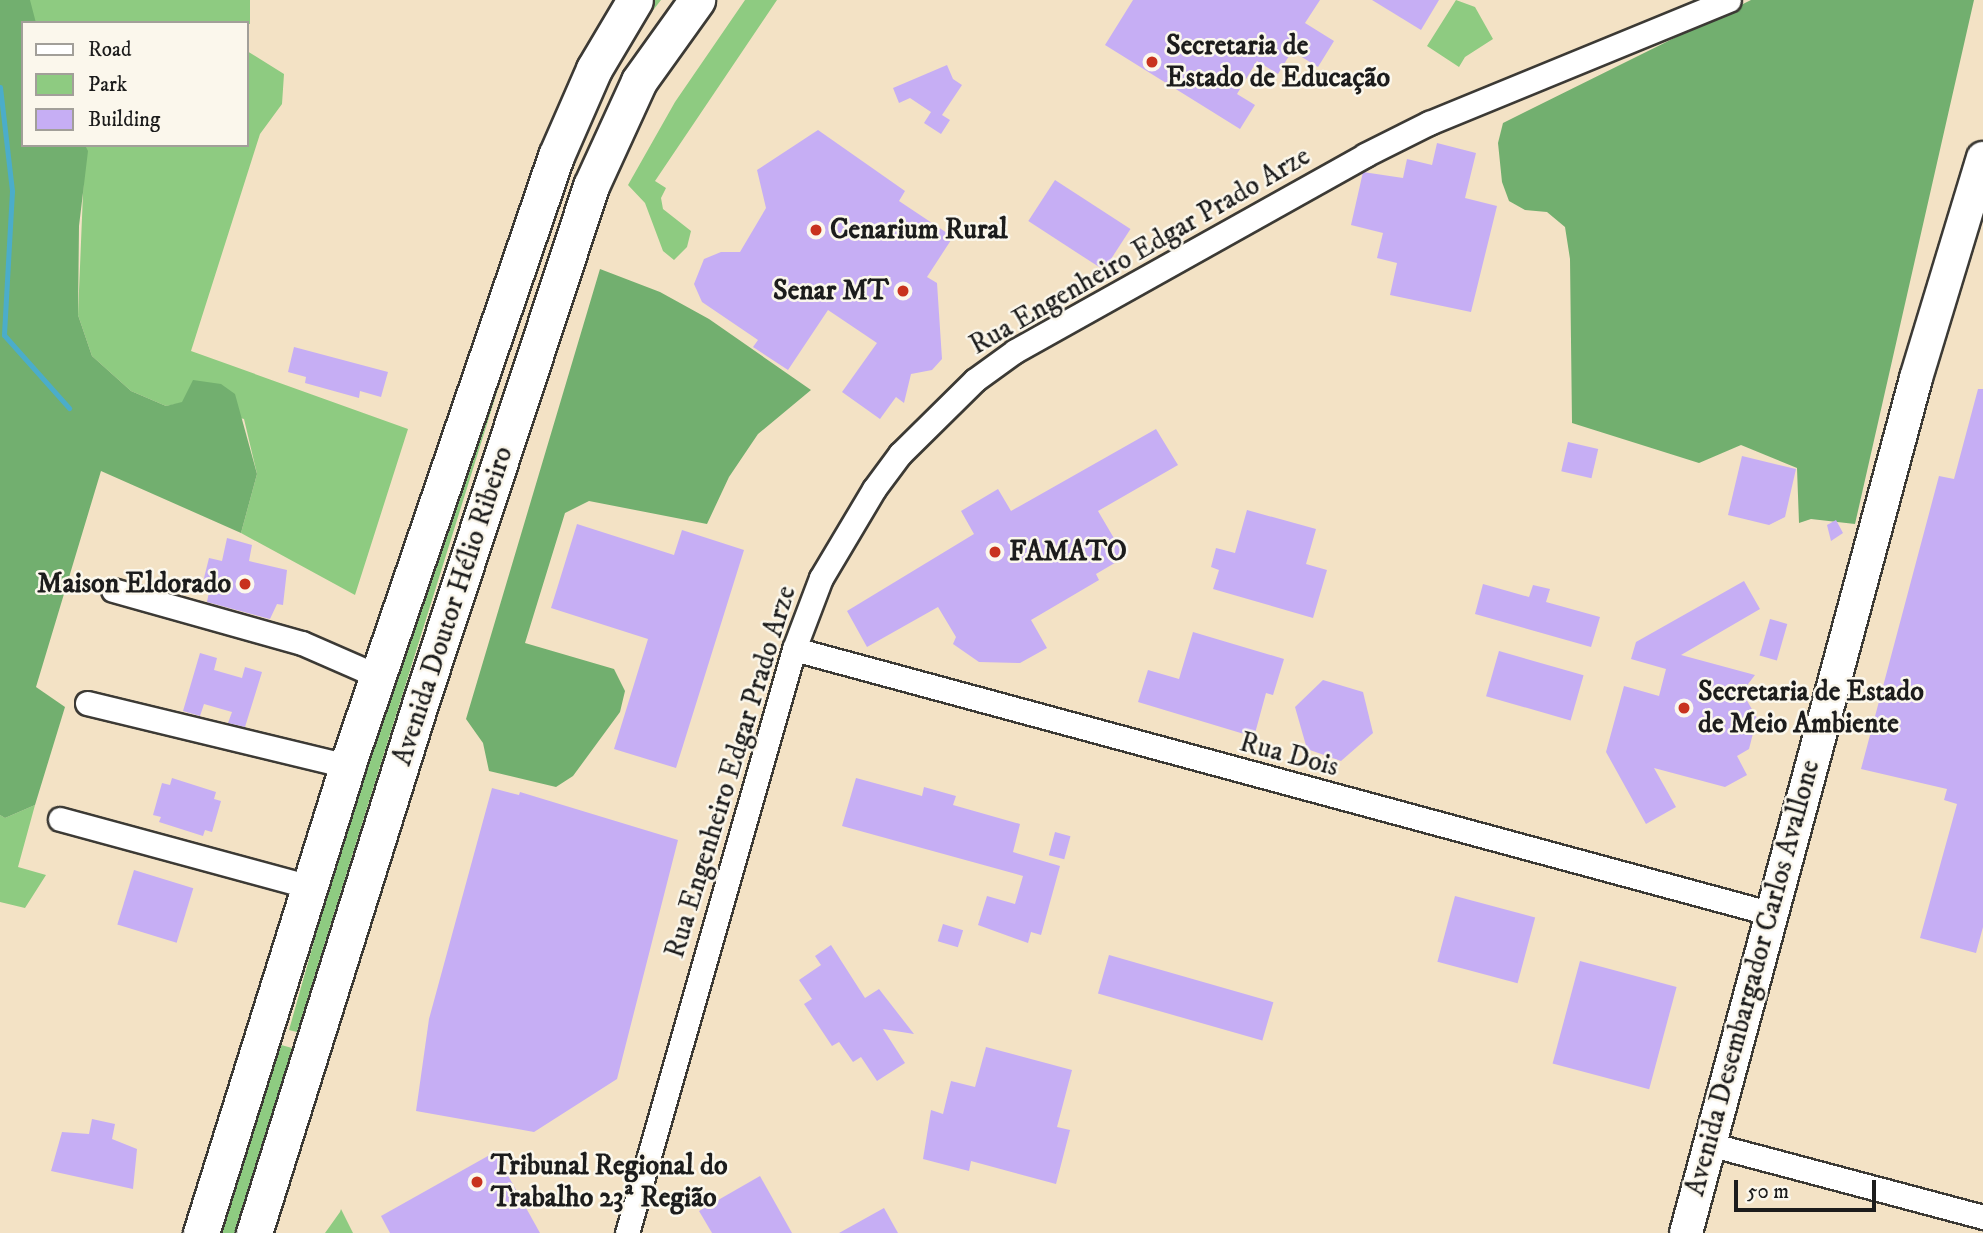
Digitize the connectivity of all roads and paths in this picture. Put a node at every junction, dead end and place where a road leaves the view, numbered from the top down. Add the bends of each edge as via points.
1 (635, 0) edge
2 (697, 0) edge
3 (1729, 0) edge
4 (1983, 158) edge
5 (1978, 192) edge
6 (113, 590) dead end
7 (794, 649) junction
8 (380, 677) junction
9 (87, 703) dead end
10 (348, 766) junction
11 (60, 819) dead end
12 (150, 829) dead end
13 (313, 882) junction
14 (1769, 913) junction
15 (261, 1035) junction
16 (309, 1048) junction
17 (1709, 1144) junction
18 (1983, 1217) edge
19 (201, 1233) edge
20 (254, 1233) edge
21 (627, 1233) edge
22 (1686, 1233) edge

1 - 8 main road, Avenida Doutor Hélio Ribeiro via 594,69 556,156
2 - 16 main road, Avenida Doutor Hélio Ribeiro via 639,81 591,186
3 - 7 street, Rua Engenheiro Edgar Prado Arze via 1429,123 1016,351 939,414 874,489 821,578
4 - 5 street, Avenida Desembargador Carlos Avallone
5 - 14 street, Avenida Desembargador Carlos Avallone via 1916,378
6 - 8 street via 302,643
7 - 14 street, Rua Dois
7 - 21 street, Rua Engenheiro Edgar Prado Arze
8 - 10 main road, Avenida Doutor Hélio Ribeiro
9 - 10 street
10 - 13 main road, Avenida Doutor Hélio Ribeiro
11 - 13 street
12 - 13 street
13 - 15 main road, Avenida Doutor Hélio Ribeiro
14 - 17 street, Avenida Desembargador Carlos Avallone
15 - 16 main road
15 - 19 main road, Avenida Doutor Hélio Ribeiro
16 - 20 main road, Avenida Doutor Hélio Ribeiro
17 - 18 street
17 - 22 street, Avenida Desembargador Carlos Avallone

